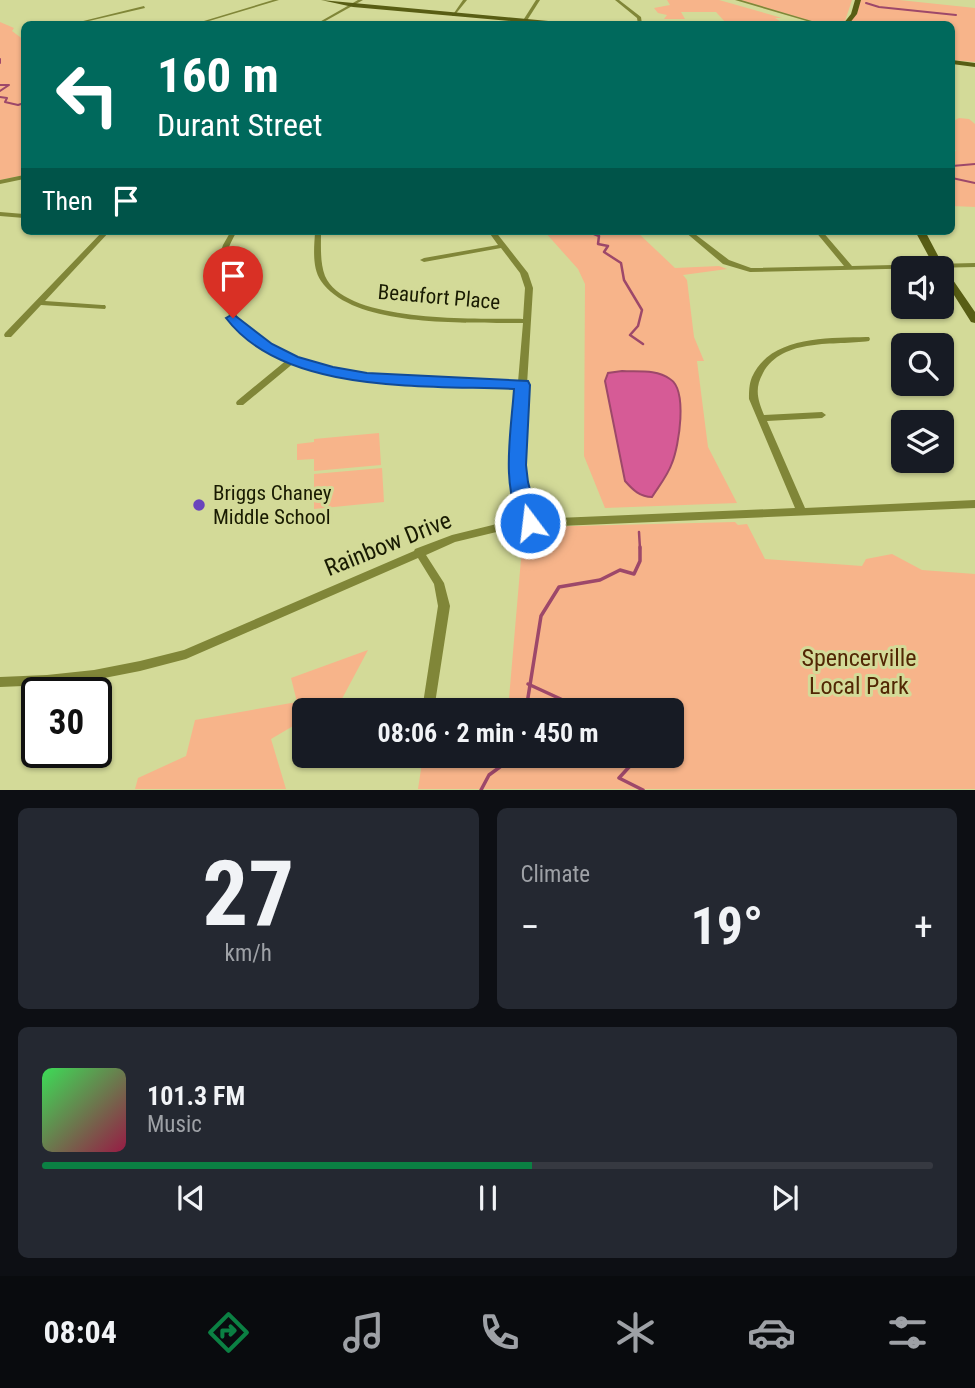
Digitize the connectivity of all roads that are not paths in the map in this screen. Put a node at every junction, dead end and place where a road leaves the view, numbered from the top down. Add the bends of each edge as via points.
1 (276, 0) edge
2 (324, 0) edge
3 (361, 0) edge
4 (465, 0) edge
5 (538, 0) edge
6 (617, 0) edge
7 (737, 0) edge
8 (858, 0) edge
9 (352, 5) junction
10 (144, 7) dead end
11 (453, 15) junction
12 (86, 21) edge
13 (207, 21) edge
14 (323, 21) edge
15 (524, 21) joint
16 (640, 21) edge
17 (810, 21) edge
18 (848, 21) edge
19 (955, 62) edge
20 (975, 65) edge
21 (21, 178) edge
22 (0, 182) edge
23 (0, 214) edge
24 (21, 216) edge
25 (103, 235) edge
26 (232, 235) edge
27 (320, 235) edge
28 (494, 235) edge
29 (692, 235) edge
30 (821, 235) edge
31 (922, 235) edge
32 (503, 246) junction
33 (934, 256) edge
34 (424, 260) dead end
35 (975, 265) edge
36 (954, 266) edge
37 (849, 267) junction
38 (891, 267) edge
39 (954, 288) edge
40 (40, 303) junction
41 (102, 307) dead end
42 (975, 320) edge
43 (527, 321) junction
44 (8, 335) dead end
45 (866, 339) dead end
46 (293, 360) junction
47 (522, 385) junction
48 (240, 403) dead end
49 (822, 415) dead end
50 (761, 418) junction
51 (975, 505) edge
52 (801, 511) junction
53 (530, 523) junction
54 (419, 552) junction
55 (0, 682) edge
56 (430, 698) edge

1 - 13 street
2 - 9 main road
3 - 9 street
4 - 11 street
5 - 15 street
6 - 16 street
7 - 17 street
8 - 18 main road
9 - 11 main road
9 - 14 street
10 - 12 street
11 - 15 main road
19 - 20 main road
21 - 22 street
23 - 24 street
25 - 40 street
26 - 46 street via 222,254 224,303 248,335
27 - 43 street, Beaufort Place via 321,276 348,302 404,316
28 - 32 street
29 - 37 street via 726,262 750,270
30 - 37 street
31 - 33 main road
32 - 34 street
32 - 43 street via 527,280
35 - 36 street
37 - 38 street
39 - 42 main road
40 - 41 street
40 - 44 street
43 - 47 street
45 - 50 street via 810,342 771,357 752,387
46 - 47 street via 367,377
46 - 48 street
47 - 53 street via 517,465
49 - 50 street
50 - 52 street
51 - 52 street, Rainbow Drive
52 - 53 street, Rainbow Drive
53 - 54 street, Rainbow Drive via 478,531
54 - 55 street, Rainbow Drive via 186,654 93,677
54 - 56 street via 439,583 444,606

